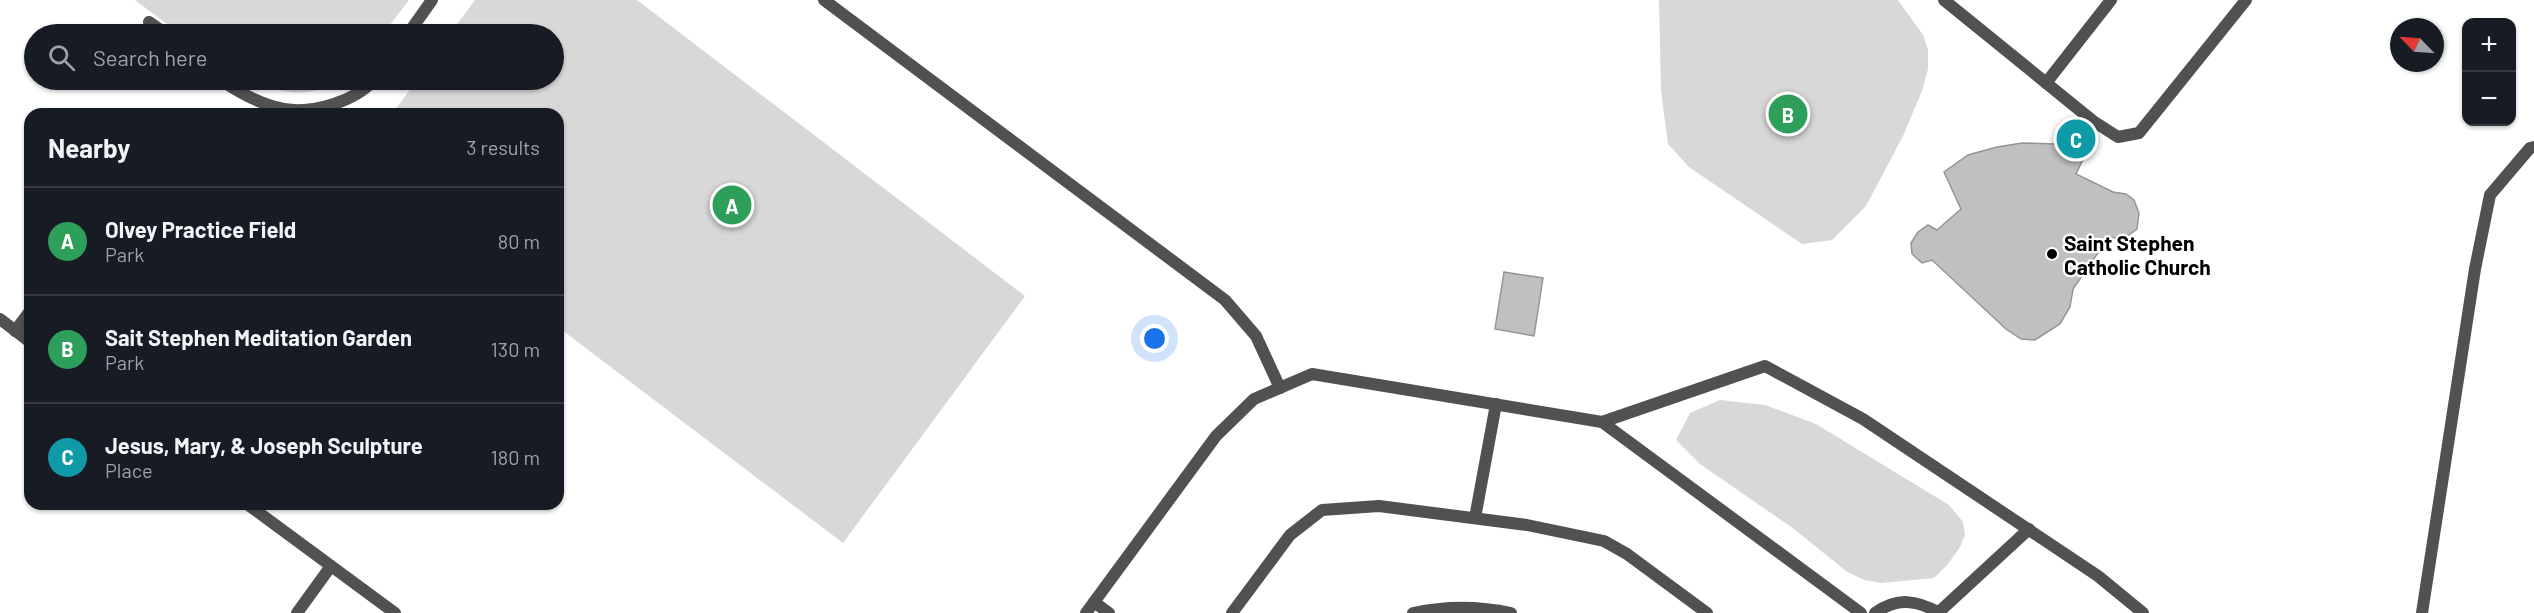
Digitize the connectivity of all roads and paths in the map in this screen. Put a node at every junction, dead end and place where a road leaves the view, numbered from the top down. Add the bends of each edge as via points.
1 (432, 0) edge
2 (824, 0) edge
3 (1944, 0) edge
4 (2112, 0) edge
5 (2246, 0) edge
6 (149, 22) dead end
7 (152, 24) edge
8 (415, 24) edge
9 (2046, 83) junction
10 (239, 90) edge
11 (365, 90) edge
12 (280, 108) edge
13 (307, 108) edge
14 (2534, 147) edge
15 (0, 319) edge
16 (24, 319) edge
17 (15, 331) junction
18 (24, 338) edge
19 (1280, 388) junction
20 (1497, 404) junction
21 (1602, 422) junction
22 (255, 510) edge
23 (1475, 518) junction
24 (2029, 529) junction
25 (331, 566) junction
26 (1094, 602) junction
27 (297, 613) edge
28 (394, 613) edge
29 (1086, 613) edge
30 (1109, 613) edge
31 (1232, 613) edge
32 (1413, 613) edge
33 (1511, 613) edge
34 (1707, 613) edge
35 (1861, 613) edge
36 (1875, 613) edge
37 (1939, 613) edge
38 (2143, 613) edge
39 (2422, 613) edge

1 - 8 street
2 - 19 street via 1225,300 1256,336
3 - 9 street
4 - 9 street
5 - 9 street via 2139,133 2118,137
6 - 7 street
10 - 12 street
11 - 13 street via 343,102
14 - 39 street via 2490,195
15 - 17 street
16 - 17 street
17 - 18 street
19 - 20 street via 1312,374
19 - 26 street via 1254,399 1216,436
20 - 21 street
20 - 23 street
21 - 24 street via 1765,366 1863,419
21 - 35 street
22 - 25 street
23 - 31 street via 1379,506 1322,510 1290,534
23 - 34 street via 1604,541
24 - 37 street
24 - 38 street via 2098,576
25 - 27 street
25 - 28 street
26 - 29 street
26 - 30 street
32 - 33 street via 1435,608 1471,608
36 - 37 street via 1889,603 1915,602

